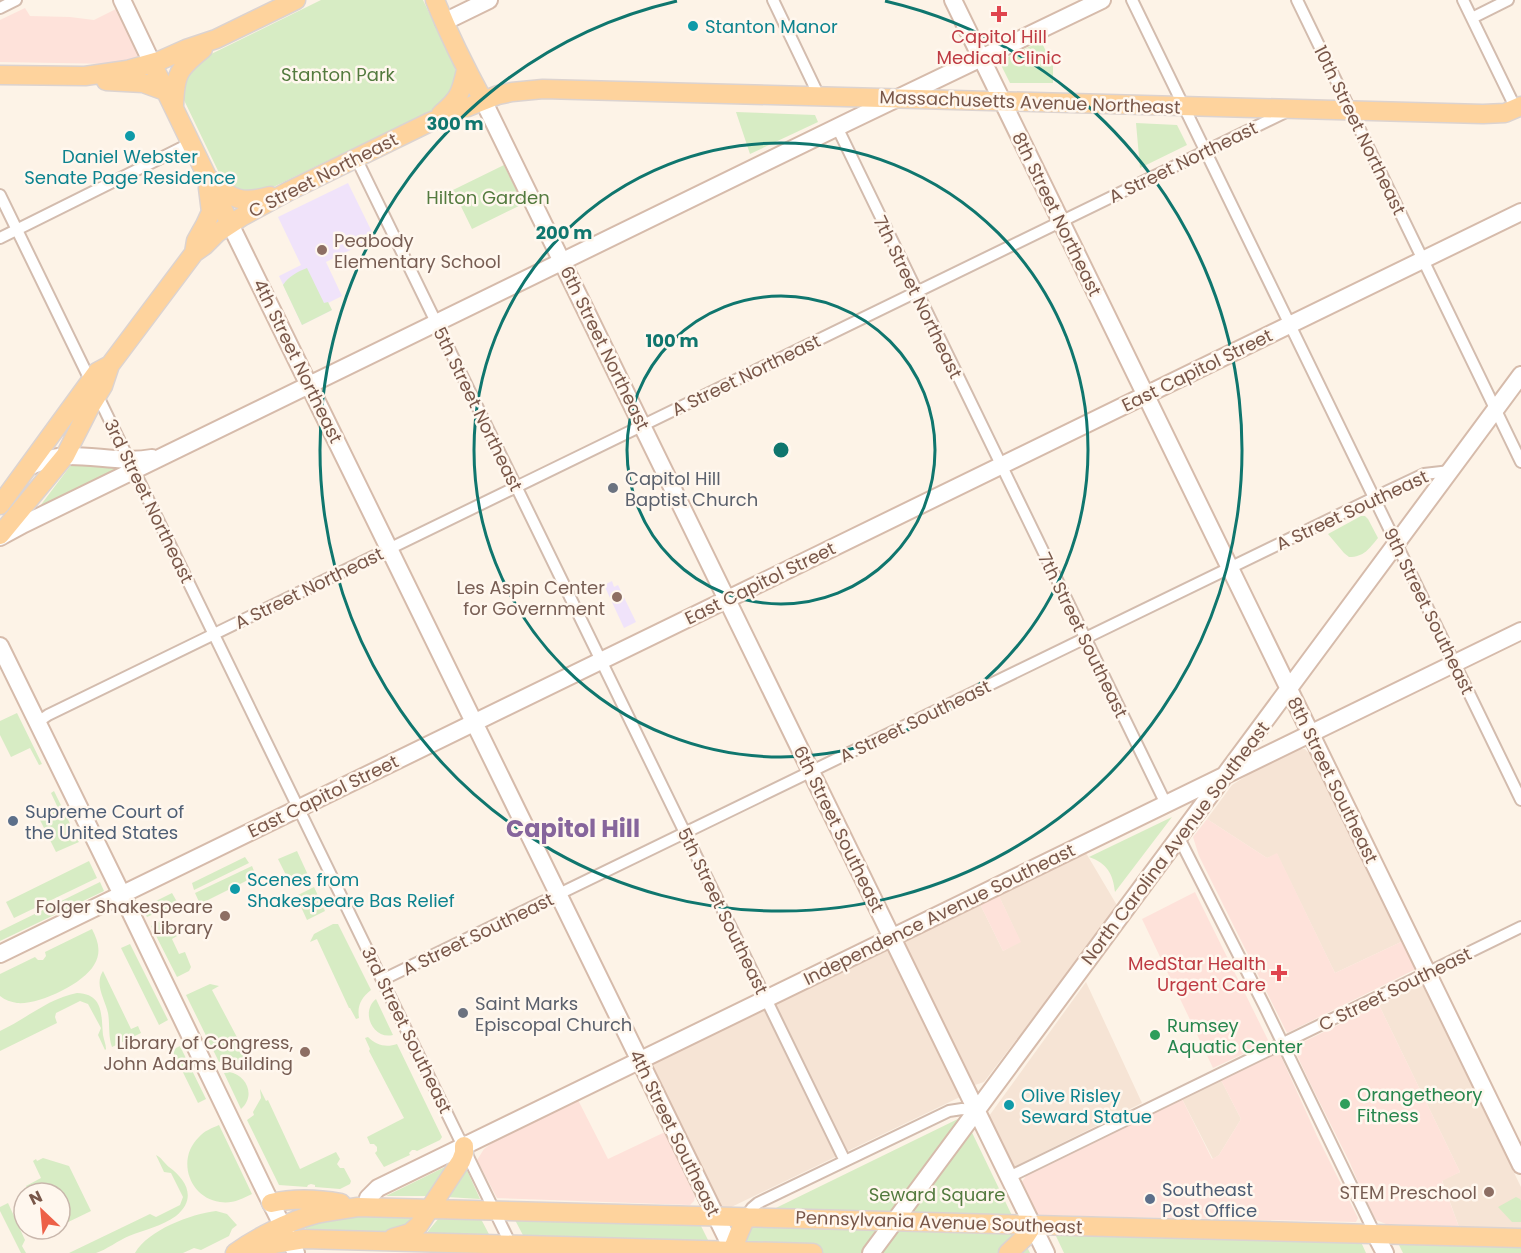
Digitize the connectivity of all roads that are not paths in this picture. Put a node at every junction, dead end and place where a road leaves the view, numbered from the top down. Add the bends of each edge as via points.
1 (16, 0) edge
2 (122, 0) edge
3 (435, 0) edge
4 (489, 0) edge
5 (773, 0) edge
6 (953, 0) edge
7 (1102, 0) edge
8 (1132, 0) edge
9 (1297, 0) edge
10 (1463, 0) edge
11 (1508, 0) edge
12 (286, 2) edge
13 (0, 8) edge
14 (1472, 18) junction
15 (444, 22) junction
16 (216, 39) junction
17 (982, 59) junction
18 (152, 63) junction
19 (0, 75) edge
20 (85, 76) junction
21 (475, 85) junction
22 (165, 91) junction
23 (819, 96) junction
24 (899, 98) junction
25 (1003, 101) junction
26 (1183, 106) junction
27 (174, 109) junction
28 (1293, 109) junction
29 (1350, 110) junction
30 (1519, 111) edge
31 (430, 122) junction
32 (837, 127) junction
33 (191, 143) junction
34 (1205, 152) junction
35 (356, 158) junction
36 (206, 175) junction
37 (289, 191) junction
38 (0, 195) edge
39 (1521, 212) edge
40 (1060, 222) junction
41 (230, 224) junction
42 (17, 230) junction
43 (0, 238) edge
44 (194, 253) junction
45 (1423, 260) junction
46 (563, 261) junction
47 (916, 292) junction
48 (436, 323) junction
49 (1289, 325) junction
50 (1521, 375) edge
51 (309, 385) junction
52 (94, 388) junction
53 (1145, 395) junction
54 (1496, 409) junction
55 (643, 425) junction
56 (65, 456) junction
57 (1521, 462) edge
58 (132, 466) junction
59 (1000, 466) junction
60 (28, 467) junction
61 (1450, 471) junction
62 (516, 487) junction
63 (1374, 498) junction
64 (0, 505) edge
65 (0, 536) edge
66 (1396, 544) junction
67 (389, 550) junction
68 (1230, 568) junction
69 (727, 598) junction
70 (1521, 631) edge
71 (214, 634) junction
72 (1084, 638) junction
73 (0, 646) edge
74 (600, 661) junction
75 (1454, 664) junction
76 (1289, 689) junction
77 (38, 722) junction
78 (474, 722) junction
79 (1310, 733) junction
80 (812, 772) junction
81 (1225, 775) junction
82 (1521, 800) edge
83 (1166, 804) junction
84 (298, 807) junction
85 (685, 833) junction
86 (1179, 838) junction
87 (122, 894) junction
88 (558, 895) junction
89 (1521, 927) edge
90 (892, 937) junction
91 (0, 954) edge
92 (1427, 973) junction
93 (382, 980) junction
94 (766, 999) junction
95 (1282, 1044) junction
96 (640, 1060) junction
97 (977, 1110) junction
98 (464, 1146) junction
99 (845, 1161) junction
100 (1521, 1165) edge
101 (1009, 1177) junction
102 (271, 1203) junction
103 (362, 1207) junction
104 (430, 1209) junction
105 (494, 1210) junction
106 (716, 1216) junction
107 (746, 1217) junction
108 (894, 1221) junction
109 (1033, 1225) junction
110 (1375, 1234) junction
111 (1521, 1238) edge
112 (290, 1240) edge
113 (370, 1241) junction
114 (513, 1249) edge
115 (733, 1252) edge
116 (235, 1253) edge
117 (252, 1253) edge
118 (813, 1253) edge
119 (871, 1253) edge
120 (1008, 1253) edge
121 (1046, 1253) edge
122 (1384, 1253) edge

1 - 13 street
2 - 18 main road, 4th Street Northeast
3 - 15 main road, 6th Street Northeast
4 - 15 main road
5 - 23 street
6 - 17 main road, 8th Street Northeast
7 - 17 main road
8 - 26 street, 9th Street Southeast
9 - 29 street, 10th Street Northeast
10 - 14 street
11 - 14 street
12 - 16 main road
14 - 30 street
15 - 21 main road, 6th Street Northeast
16 - 18 main road
16 - 27 main road via 180,70
17 - 24 main road
17 - 25 main road, 8th Street Northeast
18 - 20 main road
18 - 22 main road, 4th Street Northeast
19 - 20 main road
20 - 22 main road via 143,83
21 - 23 main road, Massachusetts Avenue Northeast via 505,93 543,89
21 - 31 main road, C Street Northeast
21 - 31 main road via 461,91
21 - 46 main road, 6th Street Northeast
22 - 27 main road, 4th Street Northeast
23 - 24 main road, Massachusetts Avenue Northeast
24 - 25 main road, Massachusetts Avenue Northeast
24 - 32 main road
25 - 26 main road, Massachusetts Avenue Northeast
25 - 40 main road, 8th Street Northeast
26 - 28 main road, Massachusetts Avenue Northeast
26 - 34 street, 9th Street Southeast
27 - 33 main road, 4th Street Northeast
28 - 29 main road, Massachusetts Avenue Northeast
28 - 34 street, A Street Northeast
29 - 30 main road, Massachusetts Avenue Northeast via 1483,114
29 - 45 street, 10th Street Northeast
31 - 35 main road, C Street Northeast
32 - 46 main road
32 - 47 street, 7th Street Northeast
33 - 36 main road, 4th Street Northeast
33 - 42 street
34 - 40 street, A Street Northeast
34 - 49 street, 9th Street Southeast
35 - 37 main road, C Street Northeast
35 - 48 street, 5th Street Northeast
36 - 37 main road via 227,194 241,200
36 - 41 main road, 4th Street Northeast
36 - 44 main road via 211,212
37 - 41 main road, C Street Northeast
38 - 42 street, 3rd Street Northeast
39 - 45 main road, East Capitol Street
40 - 47 street, A Street Northeast
40 - 53 main road, 8th Street Northeast
41 - 44 main road, C Street Northeast
41 - 51 main road, 4th Street Northeast
42 - 43 street
42 - 52 street, 3rd Street Northeast
44 - 52 main road via 110,365 103,386
45 - 49 main road, East Capitol Street
45 - 54 street, 10th Street Northeast
46 - 48 main road
46 - 55 main road, 6th Street Northeast
47 - 55 street, A Street Northeast
47 - 59 street, 7th Street Northeast
48 - 51 main road
48 - 62 street, 5th Street Northeast
49 - 53 main road, East Capitol Street
49 - 63 street, 9th Street Southeast
50 - 54 main road, North Carolina Avenue Southeast
51 - 58 main road via 170,453
51 - 67 main road, 4th Street Northeast
52 - 56 main road
52 - 58 street, 3rd Street Northeast
52 - 60 main road
53 - 59 main road, East Capitol Street
53 - 68 main road, 8th Street Southeast
54 - 57 street, 10th Street Northeast
54 - 61 main road, North Carolina Avenue Southeast
55 - 62 street, A Street Northeast
55 - 69 main road, 6th Street Northeast
56 - 58 main road
56 - 60 main road
56 - 65 main road
58 - 65 main road
58 - 71 street, 3rd Street Northeast
59 - 69 main road, East Capitol Street
59 - 72 street, 7th Street Southeast
60 - 64 main road
61 - 63 street, A Street Southeast via 1424,474
61 - 66 main road, North Carolina Avenue Southeast
62 - 67 street, A Street Northeast
62 - 74 street, 5th Street Northeast
63 - 66 street, 9th Street Southeast
63 - 68 street, A Street Southeast
66 - 75 street, 9th Street Southeast
66 - 76 main road, North Carolina Avenue Southeast
67 - 71 street, A Street Northeast
67 - 78 main road, 4th Street Northeast
68 - 72 street, A Street Southeast
68 - 76 main road, 8th Street Southeast
69 - 74 main road, East Capitol Street
69 - 80 main road, 6th Street Southeast
70 - 75 main road, Independence Avenue Southeast
71 - 77 street, A Street Northeast
71 - 84 street, 3rd Street Northeast
72 - 80 street, A Street Southeast
72 - 83 street, 7th Street Southeast
73 - 77 main road
74 - 78 main road, East Capitol Street
74 - 85 street, 5th Street Southeast
75 - 79 main road, Independence Avenue Southeast
75 - 82 street, 9th Street Southeast
76 - 79 main road, 8th Street Southeast
76 - 81 main road, North Carolina Avenue Southeast
77 - 87 main road
78 - 84 main road, East Capitol Street
78 - 88 main road, 4th Street Southeast
79 - 81 main road, Independence Avenue Southeast
79 - 92 main road, 8th Street Southeast
80 - 85 street, A Street Southeast
80 - 90 main road, 6th Street Southeast
81 - 83 main road, Independence Avenue Southeast
81 - 86 main road, North Carolina Avenue Southeast
83 - 90 main road, Independence Avenue Southeast
84 - 87 main road, East Capitol Street
84 - 93 street, 3rd Street Southeast
85 - 88 street, A Street Southeast
85 - 94 street, 5th Street Southeast
86 - 95 street
86 - 97 main road, North Carolina Avenue Southeast
87 - 91 main road, East Capitol Street
87 - 102 main road
88 - 93 street, A Street Southeast
88 - 96 main road, 4th Street Southeast
89 - 92 street, C Street Southeast
90 - 94 main road, Independence Avenue Southeast
90 - 97 main road, 6th Street Southeast
92 - 95 street, C Street Southeast
92 - 100 main road, 8th Street Southeast
93 - 98 street, 3rd Street Southeast
94 - 96 main road, Independence Avenue Southeast
94 - 99 street, 5th Street Southeast
95 - 101 street, C Street Southeast
95 - 110 street
96 - 98 main road, Independence Avenue Southeast
96 - 106 main road, 4th Street Southeast
97 - 99 street via 950,1111
97 - 101 main road, 6th Street Southeast
97 - 108 main road, North Carolina Avenue Southeast
98 - 103 main road, Independence Avenue Southeast via 378,1188
98 - 104 main road via 461,1161
98 - 105 street, 3rd Street Southeast
99 - 107 street via 758,1203
101 - 109 main road, 6th Street Southeast
102 - 103 main road via 329,1201
102 - 112 main road
103 - 104 main road, Pennsylvania Avenue Southeast
103 - 112 main road via 313,1215
104 - 105 main road, Pennsylvania Avenue Southeast
104 - 113 main road via 410,1233
105 - 106 main road, Pennsylvania Avenue Southeast
105 - 114 street, 3rd Street Southeast
106 - 107 main road, Pennsylvania Avenue Southeast
106 - 115 main road, 4th Street Southeast
107 - 108 main road, Pennsylvania Avenue Southeast
107 - 115 main road
108 - 109 main road, Pennsylvania Avenue Southeast
108 - 119 main road, North Carolina Avenue Southeast
109 - 110 main road, Pennsylvania Avenue Southeast
109 - 120 main road
109 - 121 main road, 6th Street Southeast
110 - 111 main road, Pennsylvania Avenue Southeast
110 - 122 main road
112 - 113 main road, Pennsylvania Avenue Southeast
112 - 116 main road via 247,1244
112 - 117 main road, Pennsylvania Avenue Southeast
113 - 114 main road, Pennsylvania Avenue Southeast
114 - 115 main road, Pennsylvania Avenue Southeast
115 - 118 main road, Pennsylvania Avenue Southeast

